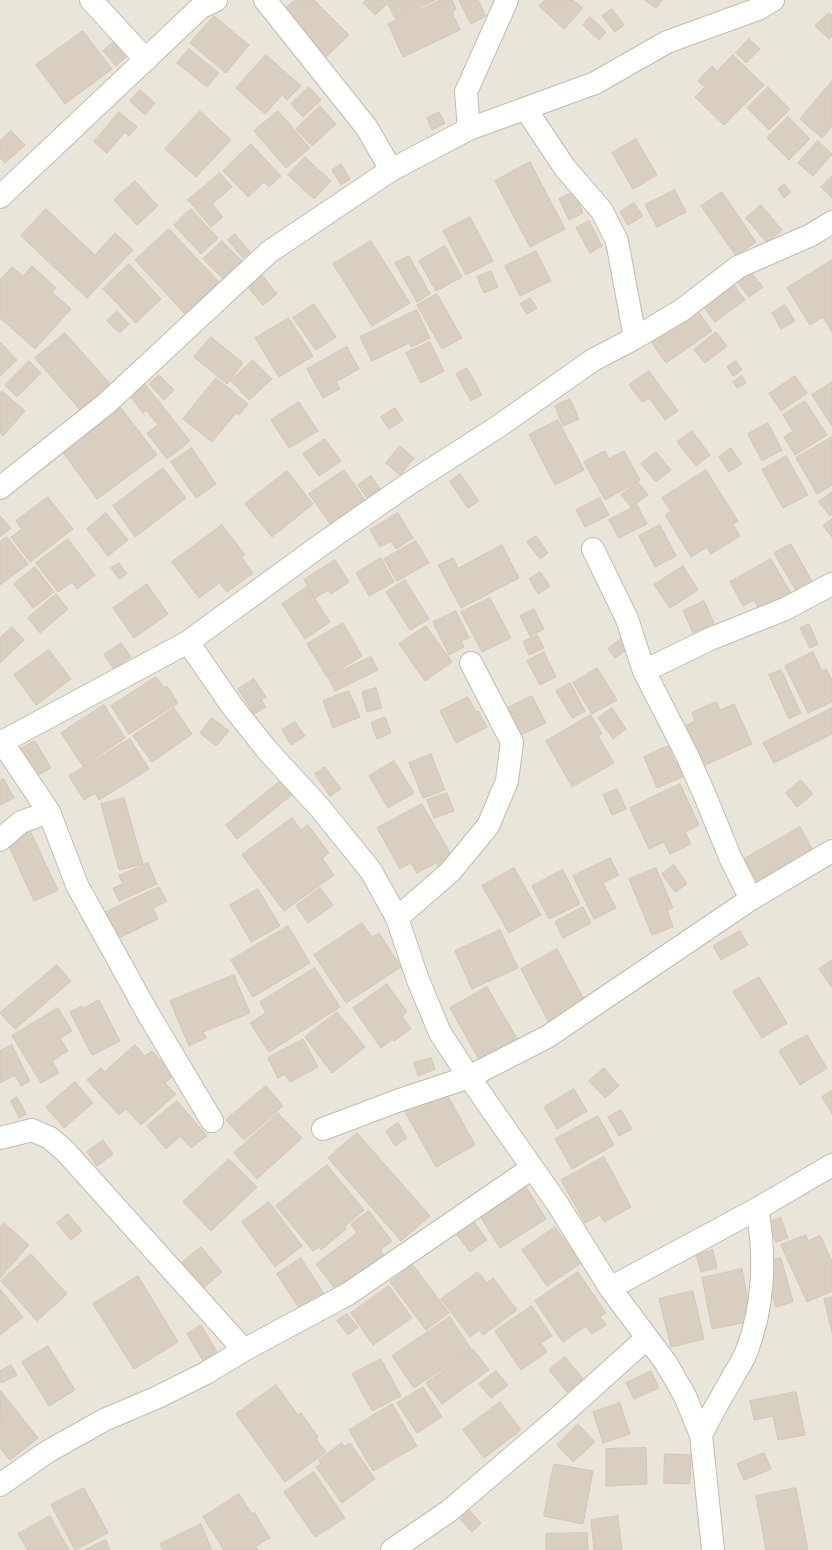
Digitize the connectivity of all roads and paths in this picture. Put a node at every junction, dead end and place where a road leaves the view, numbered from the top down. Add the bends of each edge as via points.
1 (91, 0) edge
2 (216, 0) edge
3 (265, 0) edge
4 (507, 0) edge
5 (774, 0) edge
6 (146, 60) junction
7 (528, 108) junction
8 (469, 129) junction
9 (391, 170) junction
10 (0, 197) edge
11 (832, 222) edge
12 (635, 338) junction
13 (0, 488) edge
14 (593, 549) dead end
15 (832, 584) edge
16 (188, 642) junction
17 (471, 663) dead end
18 (644, 671) junction
19 (1, 740) edge
20 (49, 812) junction
21 (0, 840) edge
22 (832, 851) edge
23 (751, 899) junction
24 (397, 918) junction
25 (469, 1077) junction
26 (212, 1121) dead end
27 (323, 1129) dead end
28 (0, 1138) edge
29 (832, 1166) edge
30 (532, 1168) junction
31 (757, 1208) junction
32 (610, 1288) junction
33 (647, 1338) junction
34 (244, 1350) junction
35 (701, 1435) junction
36 (0, 1483) edge
37 (392, 1550) edge
38 (713, 1550) edge

1 - 6 street
2 - 6 street via 200,8
3 - 9 street via 368,128
4 - 8 street via 466,92
5 - 7 street via 758,9 667,42 595,83
6 - 10 street
7 - 8 street
7 - 12 street via 531,117 565,168 602,211 617,241
8 - 9 street
9 - 13 street via 269,252 107,403
11 - 12 street via 811,235 738,267 682,310
12 - 16 street via 593,360 499,426 404,487
14 - 18 street via 627,619
15 - 18 street via 785,609 710,639
16 - 19 street
16 - 24 street via 232,706 371,872
17 - 24 street via 512,742 507,781 488,826 450,872
18 - 23 street via 687,755 730,857
19 - 20 street
20 - 21 street via 21,822
20 - 26 street via 77,885 147,1012
22 - 23 street
23 - 25 street via 547,1037
24 - 25 street via 418,980 440,1033
25 - 27 street
25 - 30 street
28 - 34 street via 32,1130 50,1138 66,1152
29 - 31 street
30 - 32 street
30 - 34 street via 348,1294
31 - 32 street
31 - 35 street via 762,1232 762,1266 761,1297 756,1325 746,1354
32 - 33 street
33 - 35 street via 666,1363 685,1396
33 - 37 street via 449,1511
34 - 36 street via 206,1374 104,1420 47,1452
35 - 38 street

